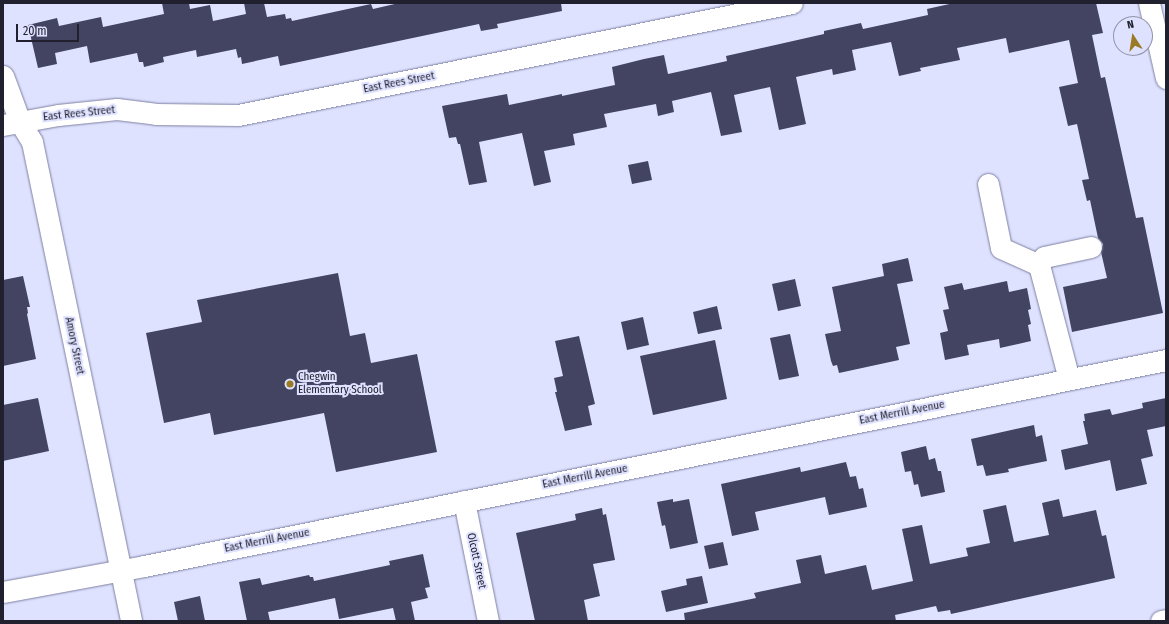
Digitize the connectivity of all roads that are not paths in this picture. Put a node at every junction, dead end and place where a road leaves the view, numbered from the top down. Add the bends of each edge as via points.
1 (792, 3) edge
2 (1149, 3) edge
3 (3, 76) edge
4 (1166, 78) edge
5 (11, 123) edge
6 (988, 184) dead end
7 (1091, 248) dead end
8 (1039, 265) junction
9 (1166, 360) edge
10 (1069, 379) junction
11 (464, 501) junction
12 (120, 570) junction
13 (3, 592) edge
14 (1166, 620) edge
15 (131, 621) edge
16 (488, 621) edge
17 (1161, 621) edge

1 - 5 street, East Rees Street via 238,115 155,114 117,109
2 - 4 street
3 - 5 street, Amory Street
5 - 12 street, Amory Street via 32,142
6 - 8 street via 1001,248
7 - 8 street via 1044,257
8 - 10 street
9 - 10 street, East Merrill Avenue
10 - 11 street, East Merrill Avenue
11 - 12 street, East Merrill Avenue
11 - 16 street, Olcott Street
12 - 13 street, East Merrill Avenue
12 - 15 street, Amory Street
14 - 17 street

